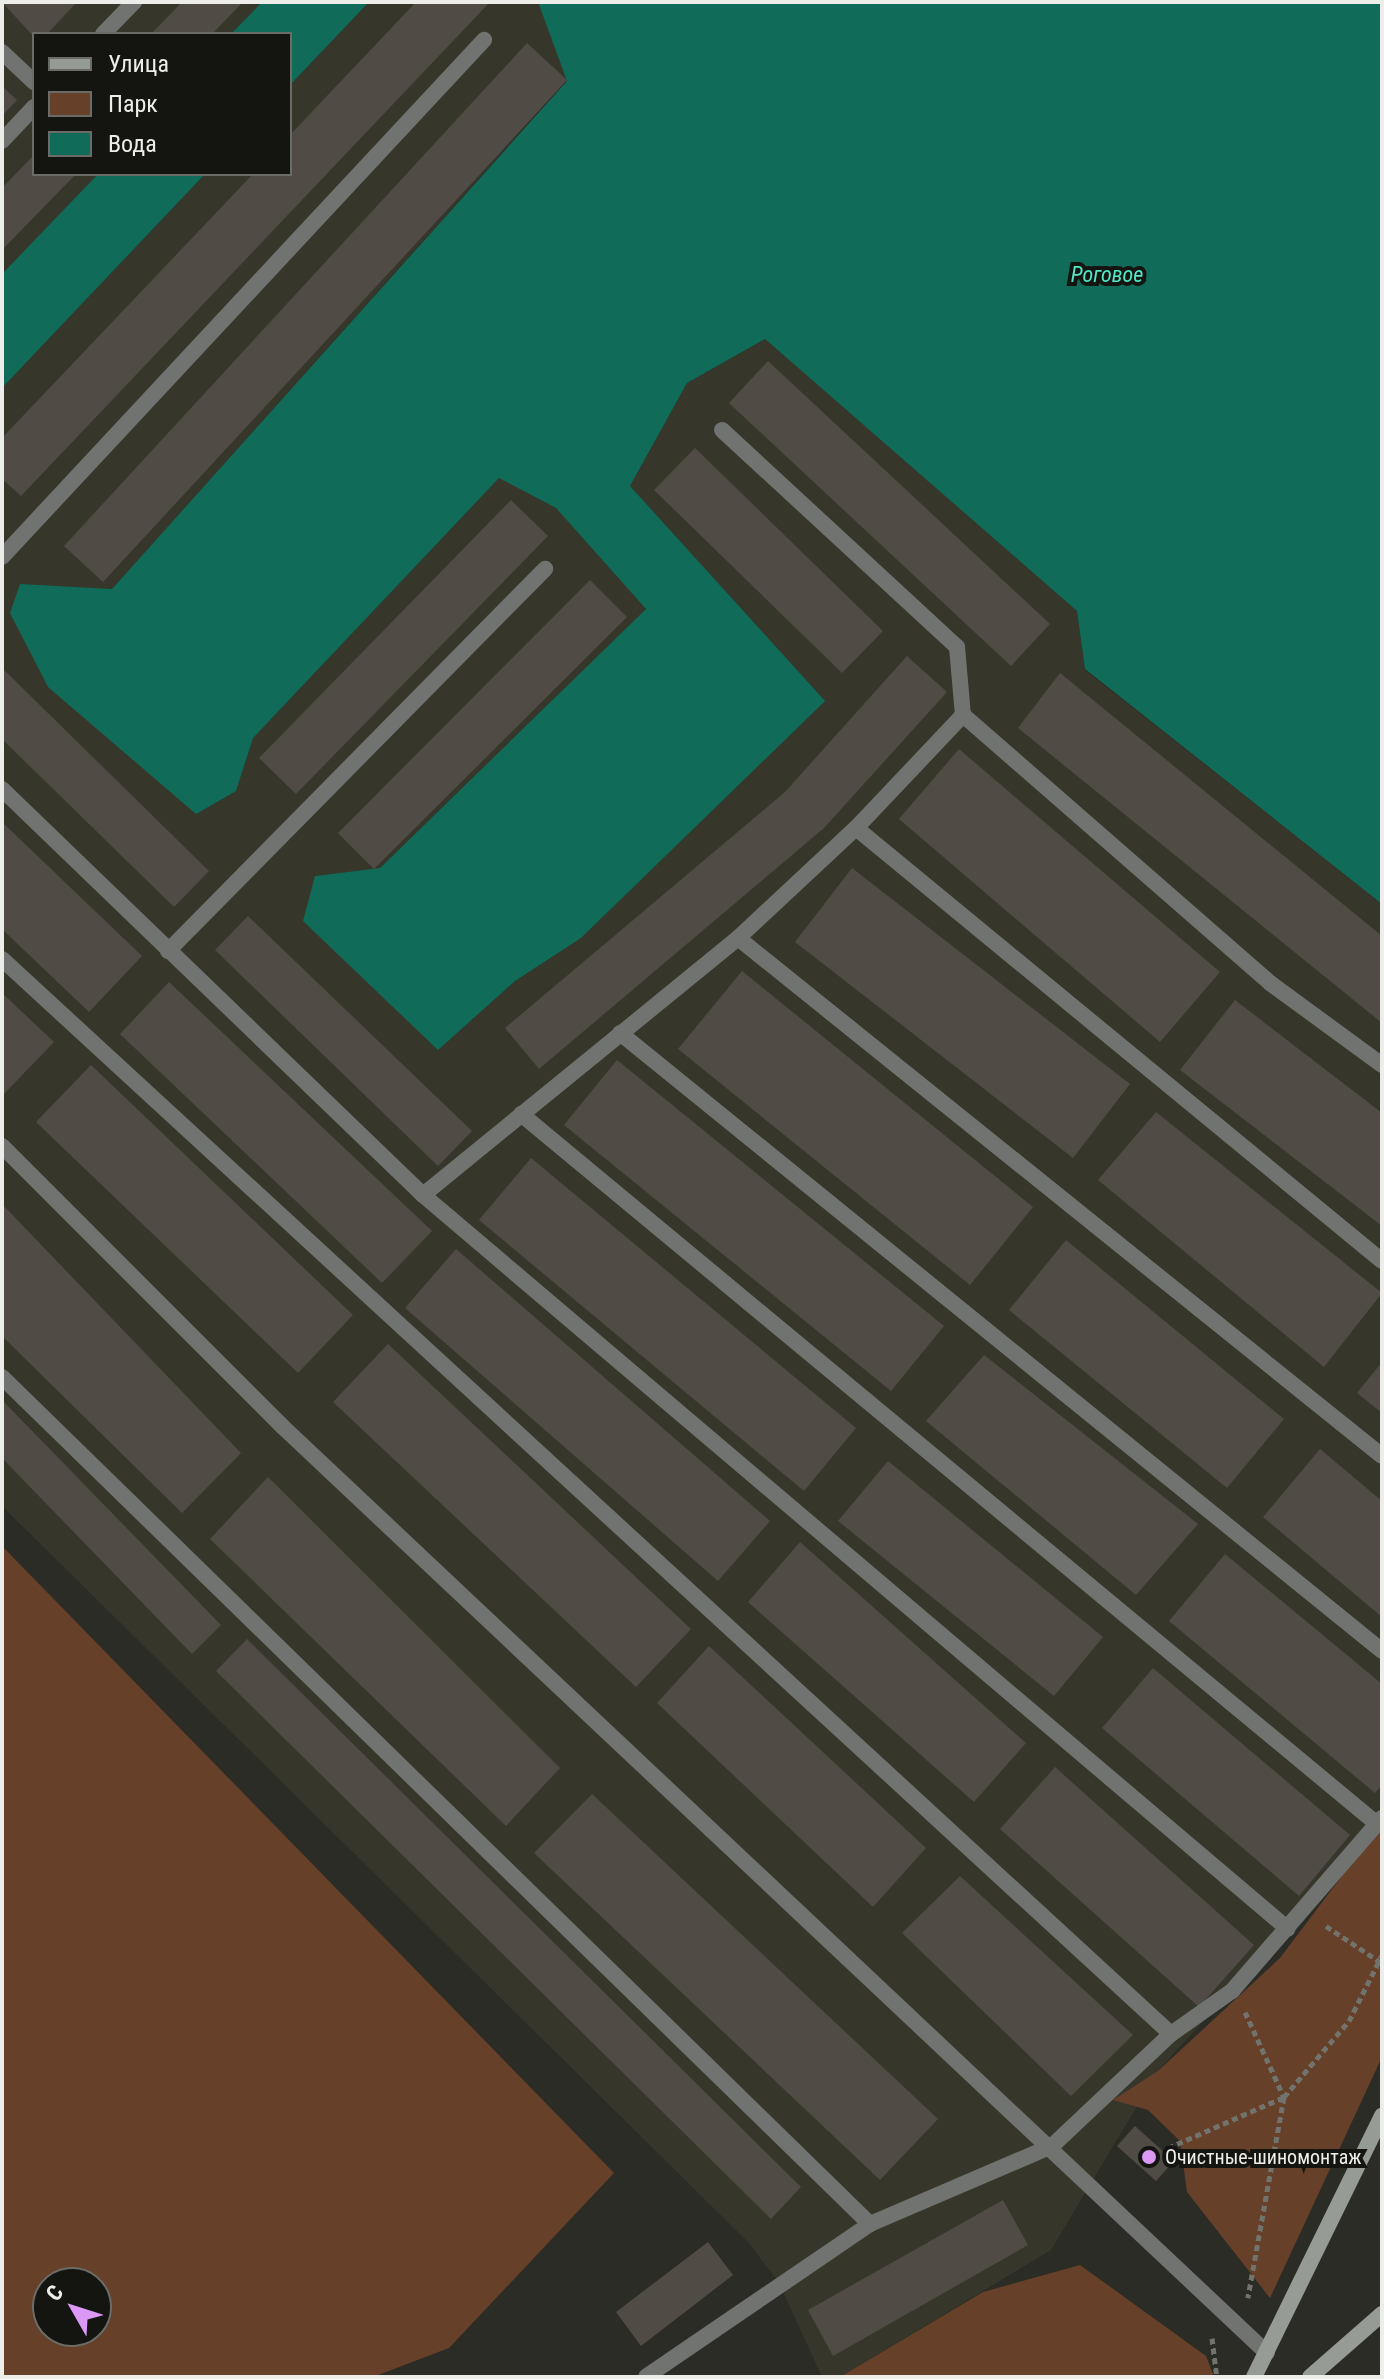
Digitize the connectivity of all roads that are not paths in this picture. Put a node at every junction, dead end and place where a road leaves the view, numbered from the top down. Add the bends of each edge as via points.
1 (134, 2) edge
2 (105, 32) edge
3 (484, 40) dead end
4 (2, 52) edge
5 (32, 80) edge
6 (32, 109) edge
7 (2, 141) edge
8 (722, 430) dead end
9 (2, 557) edge
10 (545, 569) dead end
11 (963, 715) junction
12 (2, 789) edge
13 (856, 828) junction
14 (738, 938) junction
15 (168, 951) junction
16 (2, 959) edge
17 (620, 1033) junction
18 (1382, 1065) edge
19 (521, 1114) junction
20 (2, 1146) edge
21 (423, 1195) junction
22 (1382, 1261) edge
23 (2, 1377) edge
24 (1382, 1456) edge
25 (1382, 1651) edge
26 (1380, 1821) edge
27 (1288, 1929) junction
28 (1171, 2034) junction
29 (1382, 2116) edge
30 (1052, 2146) junction
31 (870, 2224) junction
32 (1382, 2314) edge
33 (1267, 2353) junction
34 (646, 2377) edge
35 (1254, 2377) edge
36 (1310, 2377) edge

1 - 2 lane
3 - 9 lane
4 - 5 lane
6 - 7 lane
8 - 11 lane via 957,647
10 - 15 lane
11 - 13 lane
11 - 18 lane via 1270,983
12 - 15 lane
13 - 14 lane
13 - 22 lane
14 - 17 lane
14 - 24 lane
15 - 21 lane
16 - 28 lane
17 - 19 lane
17 - 25 lane
19 - 21 lane
19 - 26 lane
20 - 30 lane via 283,1427
21 - 27 lane
23 - 31 lane
26 - 27 lane
27 - 28 lane via 1232,1991
28 - 30 lane
29 - 33 main road
30 - 31 lane
30 - 33 lane
31 - 34 lane
32 - 36 main road
33 - 35 main road

